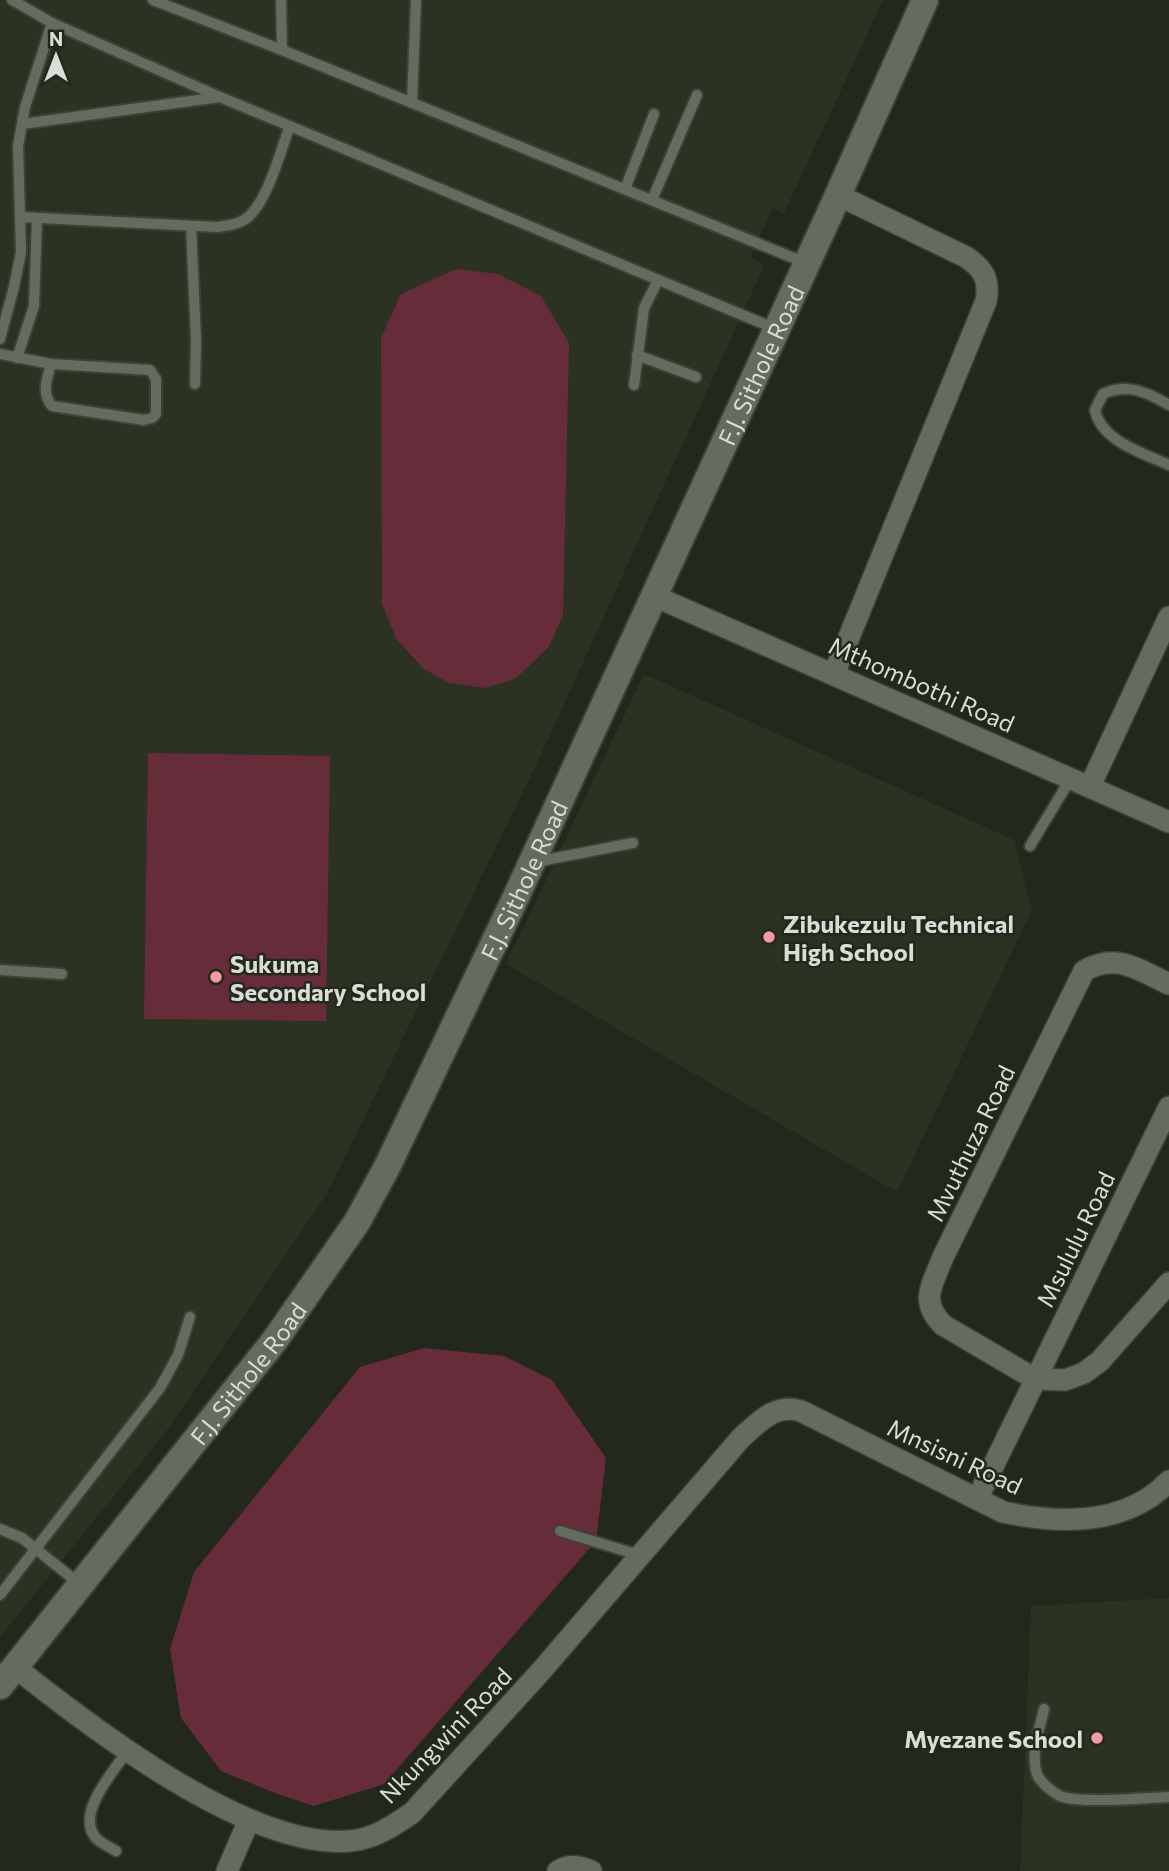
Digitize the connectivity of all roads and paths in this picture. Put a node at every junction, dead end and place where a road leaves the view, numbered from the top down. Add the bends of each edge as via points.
1 (12, 0) edge
2 (153, 0) edge
3 (281, 0) edge
4 (416, 0) edge
5 (925, 0) edge
6 (52, 23) junction
7 (282, 50) junction
8 (697, 95) dead end
9 (220, 97) junction
10 (412, 103) junction
11 (654, 114) dead end
12 (22, 124) junction
13 (290, 126) junction
14 (625, 189) junction
15 (838, 195) junction
16 (652, 200) junction
17 (20, 217) junction
18 (37, 218) junction
19 (191, 226) junction
20 (807, 263) junction
21 (658, 280) junction
22 (776, 330) junction
23 (0, 339) edge
24 (0, 354) edge
25 (637, 355) junction
26 (17, 358) junction
27 (51, 364) junction
28 (696, 377) dead end
29 (195, 384) dead end
30 (634, 384) dead end
31 (1169, 405) edge
32 (1169, 466) edge
33 (654, 596) junction
34 (1169, 617) edge
35 (834, 674) junction
36 (1081, 782) junction
37 (1169, 821) edge
38 (633, 843) dead end
39 (1030, 846) dead end
40 (532, 863) junction
41 (0, 970) edge
42 (62, 974) dead end
43 (1169, 984) edge
44 (1167, 1118) edge
45 (1169, 1283) edge
46 (190, 1317) dead end
47 (1035, 1379) junction
48 (801, 1411) joint
49 (1169, 1481) edge
50 (977, 1499) junction
51 (0, 1529) edge
52 (560, 1531) dead end
53 (37, 1549) junction
54 (642, 1556) junction
55 (81, 1585) junction
56 (0, 1595) edge
57 (8, 1677) edge
58 (1044, 1709) dead end
59 (128, 1750) junction
60 (1169, 1797) edge
61 (249, 1820) junction
62 (116, 1852) dead end
63 (228, 1871) edge
64 (558, 1871) edge
65 (591, 1871) edge

1 - 6 lane
2 - 7 lane
3 - 7 lane
4 - 10 lane
5 - 15 street, F.J. Sithole Road
6 - 9 lane
6 - 12 lane
7 - 10 lane
8 - 16 lane
9 - 12 lane
9 - 13 lane
10 - 14 lane
11 - 14 lane
12 - 17 lane via 18,146
13 - 19 lane via 255,211 231,226
13 - 21 lane
14 - 16 lane
15 - 20 street, F.J. Sithole Road
15 - 35 street via 966,257 985,273 989,287
16 - 20 lane
17 - 18 lane
17 - 23 lane via 21,252
18 - 19 lane
18 - 26 lane via 34,306
19 - 29 lane
20 - 22 street, F.J. Sithole Road
21 - 22 lane
21 - 25 lane via 644,308
22 - 33 street, F.J. Sithole Road
24 - 26 lane
25 - 28 lane
25 - 30 lane
26 - 27 lane
27 - 27 lane via 150,370 156,379 156,414 144,420 52,406 45,391
31 - 32 lane via 1124,387 1103,394 1094,410 1115,439
33 - 35 street, Mthombothi Road
33 - 40 street, F.J. Sithole Road
34 - 36 street
35 - 36 street, Mthombothi Road
36 - 37 street, Mthombothi Road
36 - 39 lane
38 - 40 lane
40 - 55 street, F.J. Sithole Road via 357,1222 275,1340
41 - 42 lane
43 - 47 street, Mvuthuza Road via 1110,961 1084,971 943,1257 930,1293 932,1314 943,1325
44 - 47 street, Msululu Road
45 - 47 street via 1091,1368 1065,1380
46 - 53 lane via 178,1355 160,1388
47 - 50 street, Msululu Road
48 - 50 street, Mnsisni Road
48 - 54 street, Nkungwini Road via 786,1408 772,1412 741,1438
49 - 50 street, Mnsisni Road via 1159,1492 1126,1510 1077,1520 1039,1520
51 - 53 lane
52 - 54 lane
53 - 55 lane
53 - 56 lane
54 - 61 street, Nkungwini Road via 412,1813 387,1831 352,1841 320,1841
55 - 57 street, F.J. Sithole Road
57 - 59 street, Nkungwini Road
58 - 60 lane via 1035,1747 1036,1773 1044,1785 1060,1796 1091,1799
59 - 61 street, Nkungwini Road
59 - 62 lane via 90,1814 96,1838
61 - 63 street
64 - 65 street via 578,1866

